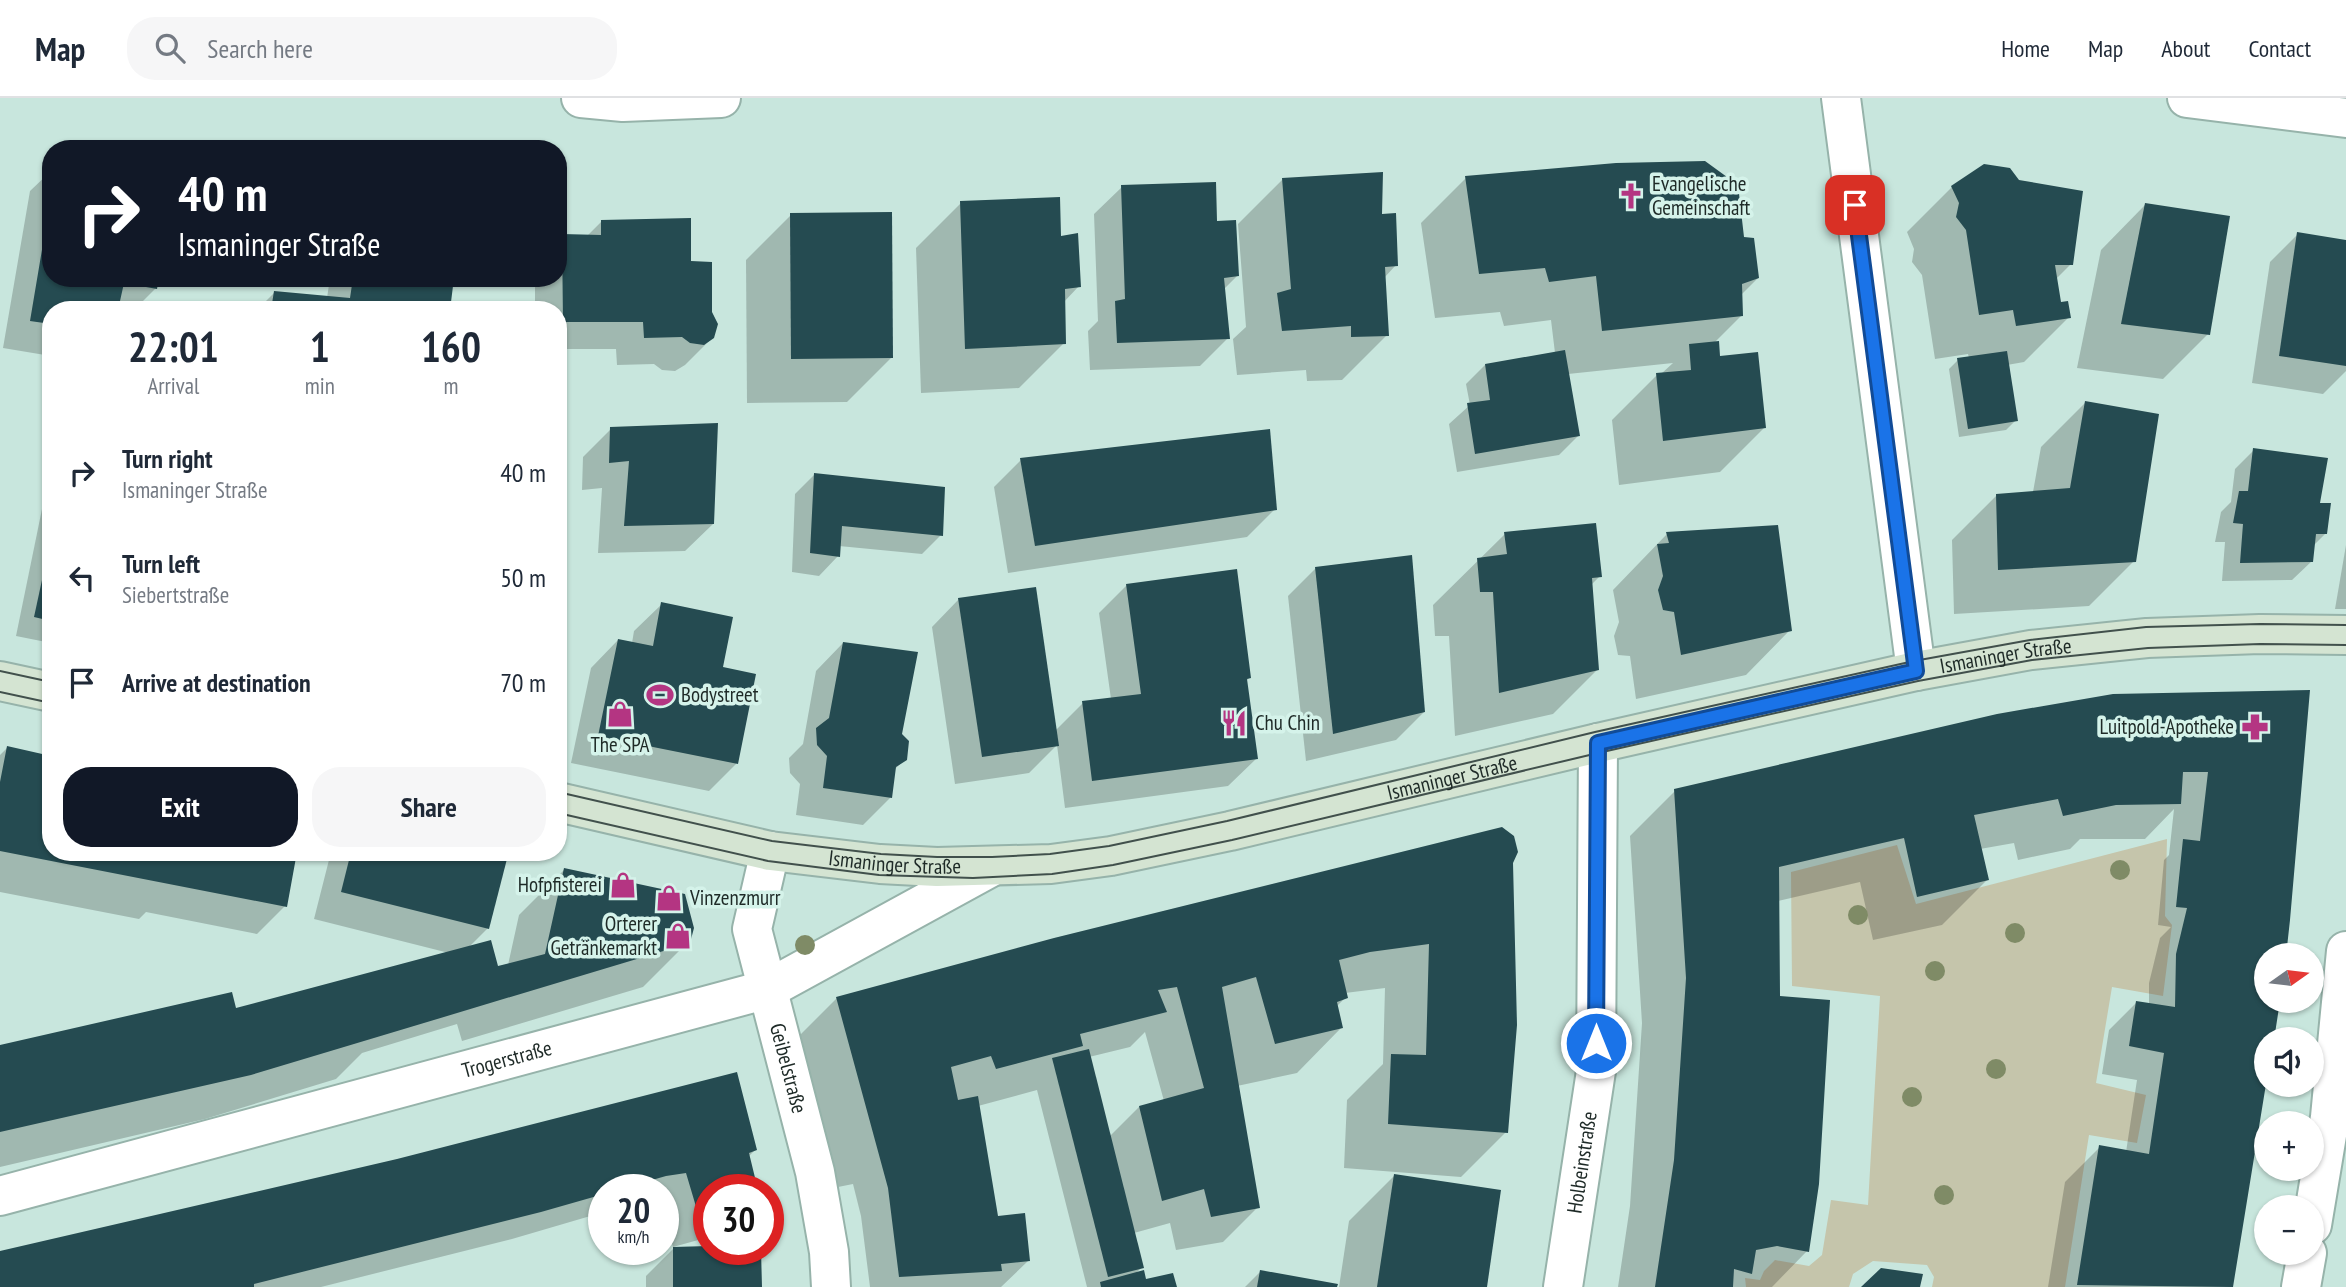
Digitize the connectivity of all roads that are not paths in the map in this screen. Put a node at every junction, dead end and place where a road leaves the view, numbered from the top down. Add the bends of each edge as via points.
1 (581, 98) edge
2 (721, 98) edge
3 (1841, 98) edge
4 (2187, 98) edge
5 (2346, 118) edge
6 (2346, 635) edge
7 (1916, 671) junction
8 (0, 681) edge
9 (42, 690) edge
10 (1598, 743) junction
11 (567, 805) edge
12 (770, 851) junction
13 (991, 867) junction
14 (2346, 951) edge
15 (768, 989) junction
16 (2317, 1195) edge
17 (0, 1196) edge
18 (2305, 1265) edge
19 (831, 1287) edge
20 (1563, 1287) edge
21 (2301, 1287) edge

1 - 2 street via 623,102
3 - 7 street
4 - 5 street
6 - 7 street, Ismaninger Straße via 2147,638 2031,650
7 - 10 street, Ismaninger Straße
8 - 9 street
10 - 13 street, Ismaninger Straße via 1111,856
10 - 20 street, Holbeinstraße via 1596,1071
11 - 12 street, Ismaninger Straße
12 - 13 street, Ismaninger Straße via 880,864
12 - 15 street, Geibelstraße via 752,929
13 - 15 street, Trogerstraße
14 - 16 street via 2330,1116
15 - 17 street, Trogerstraße
15 - 19 street, Geibelstraße via 815,1172
18 - 21 street

